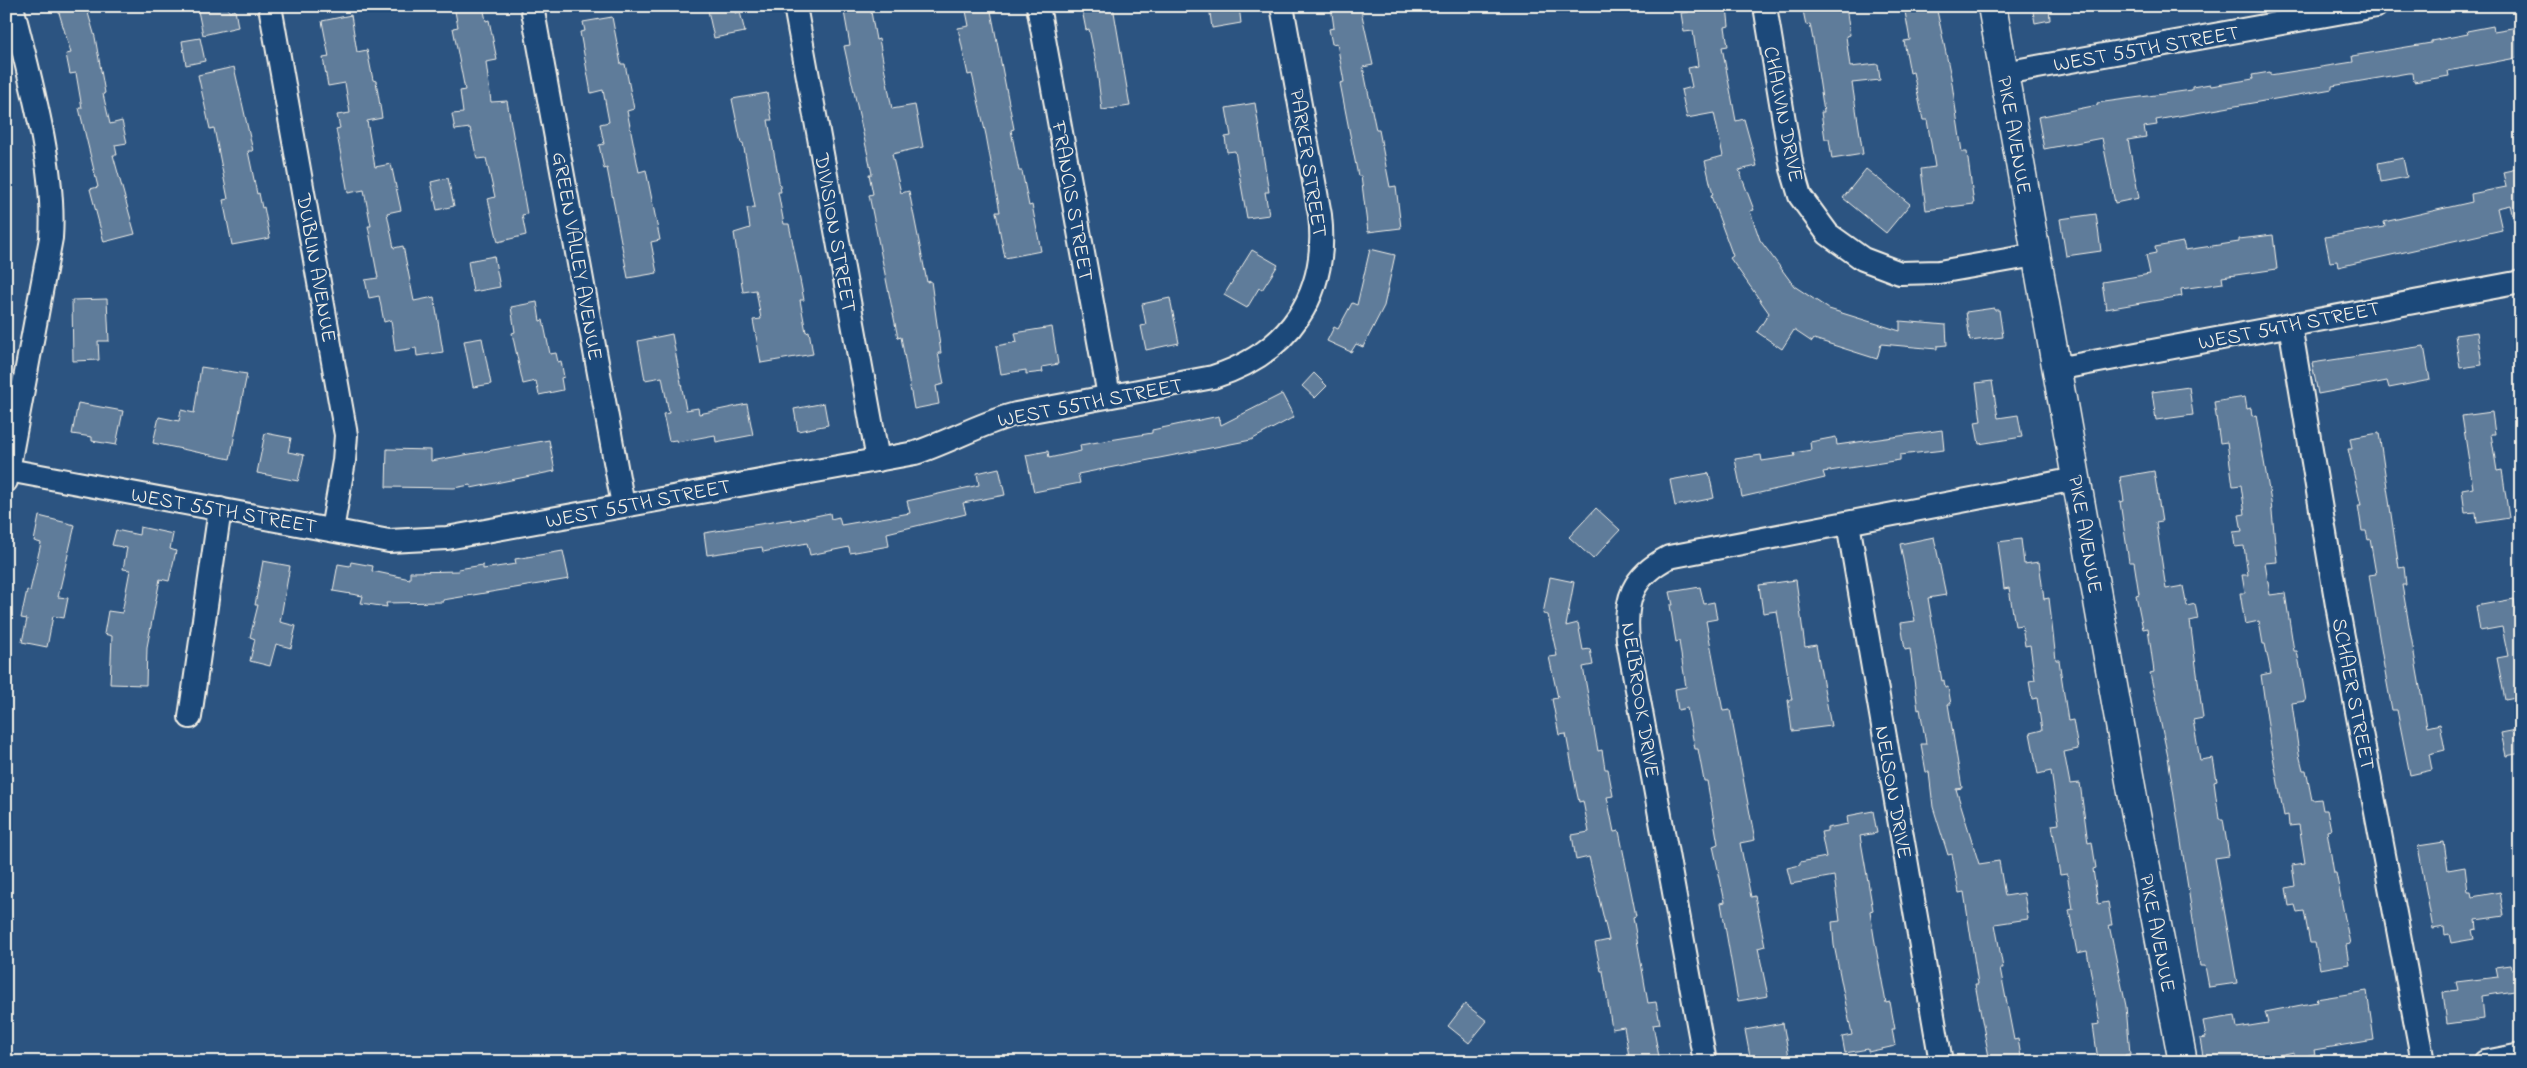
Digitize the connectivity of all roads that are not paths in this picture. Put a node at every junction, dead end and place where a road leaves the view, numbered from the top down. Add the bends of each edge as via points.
1 (12, 6) edge
2 (270, 6) edge
3 (532, 6) edge
4 (795, 6) edge
5 (1038, 6) edge
6 (1282, 6) edge
7 (1764, 6) edge
8 (1992, 6) edge
9 (2376, 6) edge
10 (2004, 73) junction
11 (2035, 255) junction
12 (2521, 282) edge
13 (2290, 325) junction
14 (1257, 358) joint
15 (2056, 369) junction
16 (1109, 396) junction
17 (878, 460) junction
18 (7, 476) edge
19 (2076, 479) junction
20 (623, 505) junction
21 (220, 509) junction
22 (1848, 523) junction
23 (332, 530) junction
24 (190, 717) dead end
25 (2521, 1056) edge
26 (1705, 1062) edge
27 (1941, 1062) edge
28 (2183, 1062) edge
29 (2423, 1062) edge
30 (2486, 1062) edge

1 - 18 street via 44,150 52,218
2 - 23 street, DUBLIN AVENUE via 346,435
3 - 20 street, GREEN VALLEY AVENUE
4 - 17 street, DIVISION STREET
5 - 16 street, FRANCIS STREET
6 - 14 street, PARKER STREET via 1320,215 1322,245 1316,282 1308,302 1289,330
7 - 11 street, CHAUVIN DRIVE via 1792,169 1800,196 1828,234 1863,258 1900,273 1939,272
8 - 10 street, PIKE AVENUE
9 - 10 street, WEST 55TH STREET
10 - 11 street, PIKE AVENUE
11 - 15 street, PIKE AVENUE
12 - 13 street, WEST 54TH STREET
13 - 15 street, WEST 54TH STREET
13 - 29 street, SCHAER STREET via 2339,615
14 - 16 street, WEST 55TH STREET via 1238,369 1213,377
15 - 19 street, PIKE AVENUE
16 - 17 street, WEST 55TH STREET via 1001,418 935,447
17 - 20 street, WEST 55TH STREET
18 - 21 street, WEST 55TH STREET
19 - 22 street, NELBROOK DRIVE
19 - 28 street, PIKE AVENUE
20 - 23 street, WEST 55TH STREET via 447,538 389,541
21 - 23 street, WEST 55TH STREET
21 - 24 street
22 - 26 street, NELBROOK DRIVE via 1669,557 1654,565 1639,580 1627,606 1628,640
22 - 27 street, NELSON DRIVE
25 - 30 street

